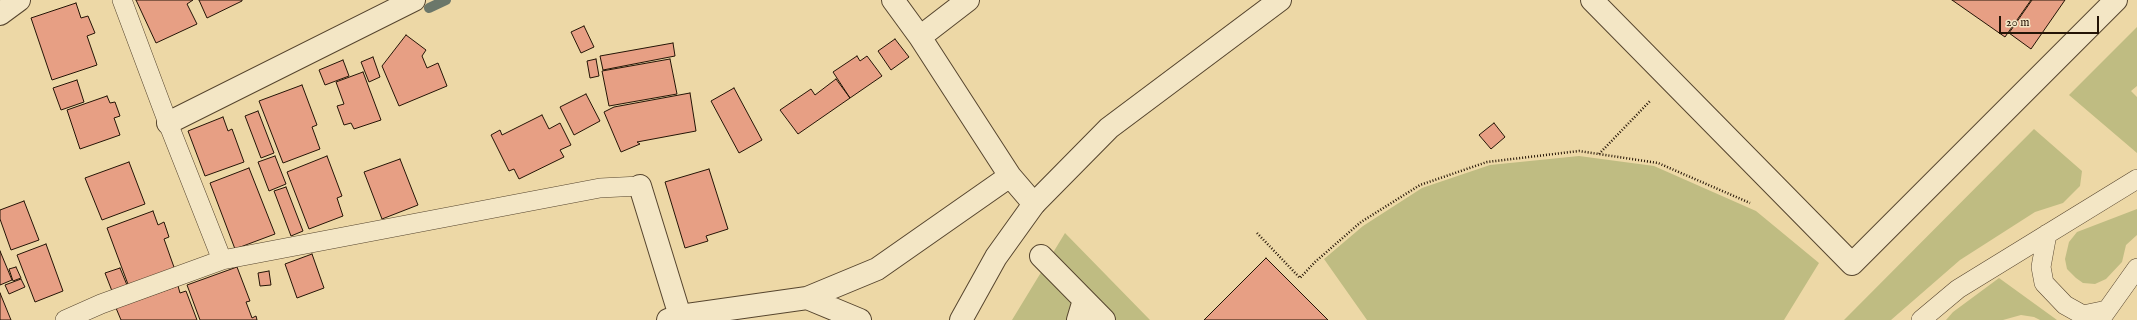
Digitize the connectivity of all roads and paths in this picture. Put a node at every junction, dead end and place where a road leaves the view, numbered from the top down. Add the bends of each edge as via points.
1 (20, 0) edge
2 (122, 0) edge
3 (414, 0) edge
4 (893, 0) edge
5 (968, 0) edge
6 (1280, 0) edge
7 (1592, 0) edge
8 (2116, 0) edge
9 (0, 14) edge
10 (920, 37) junction
11 (1670, 80) junction
12 (168, 123) junction
13 (1599, 154) junction
14 (1010, 176) junction
15 (2137, 179) edge
16 (640, 186) joint
17 (1785, 196) junction
18 (1034, 204) junction
19 (1257, 233) dead end
20 (2047, 234) junction
21 (1041, 256) dead end
22 (222, 260) junction
23 (2137, 268) edge
24 (807, 298) junction
25 (1081, 310) edge
26 (2104, 315) edge
27 (676, 319) edge
28 (65, 320) edge
29 (860, 320) edge
30 (961, 320) edge
31 (1104, 320) edge
32 (1921, 320) edge

1 - 9 street
2 - 12 lane
3 - 12 street
4 - 10 street
5 - 10 street
6 - 18 street via 1109,128
7 - 11 street
8 - 17 street via 1852,264
10 - 14 street
11 - 13 path
11 - 17 street
12 - 22 lane
13 - 17 path via 1658,163 1770,212
13 - 19 path via 1579,151 1487,162 1420,185 1361,222 1300,278
14 - 18 street
14 - 24 street via 877,269
15 - 20 lane
16 - 22 lane via 600,188
16 - 27 street
18 - 30 street via 996,257
20 - 26 lane via 2041,267 2044,283 2065,305 2083,315
20 - 32 lane via 1958,289
21 - 25 street
22 - 28 lane via 101,304
23 - 26 lane
24 - 27 street
24 - 29 street
25 - 31 street

